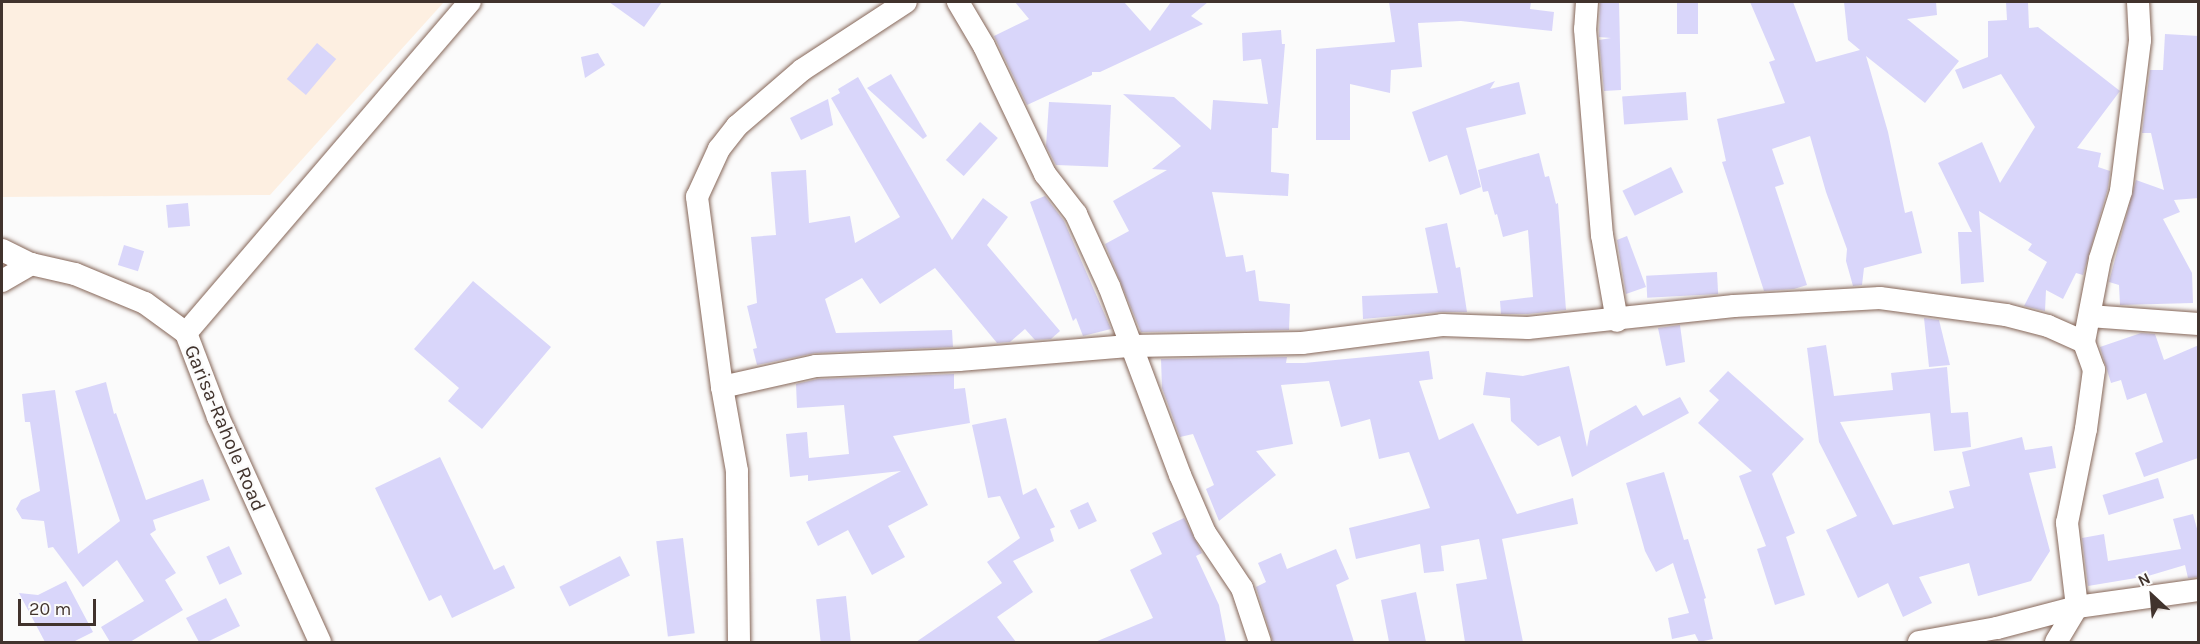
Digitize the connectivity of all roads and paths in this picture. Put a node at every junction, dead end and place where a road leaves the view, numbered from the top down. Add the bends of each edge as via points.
1 (470, 2) edge
2 (906, 2) edge
3 (958, 2) edge
4 (1587, 2) edge
5 (2138, 2) edge
6 (2, 250) edge
7 (31, 264) junction
8 (2, 281) edge
9 (2090, 316) junction
10 (1617, 321) junction
11 (2199, 324) edge
12 (186, 333) junction
13 (2084, 342) junction
14 (1131, 346) junction
15 (722, 387) junction
16 (2199, 590) edge
17 (2077, 607) junction
18 (320, 642) edge
19 (739, 642) edge
20 (1260, 642) edge
21 (1919, 642) edge
22 (2056, 642) edge

1 - 12 street
2 - 15 street via 794,77 737,126 706,173 697,197
3 - 14 street via 984,46 1045,174 1076,214
4 - 10 street via 1585,29 1602,235
5 - 9 street via 2140,40 2121,191 2100,259
6 - 7 street, Garisa-Rahole Road
7 - 8 street
7 - 12 street, Garisa-Rahole Road via 75,274 145,303
9 - 11 street
9 - 13 street
10 - 13 street via 1734,306 1880,298 2006,315 2048,326
10 - 14 street via 1528,328 1442,325 1302,343
12 - 18 street, Garisa-Rahole Road via 218,417
13 - 17 street via 2094,370 2067,523
14 - 15 street via 959,360 816,366
14 - 20 street via 1205,533 1242,588
15 - 19 street via 737,471
16 - 17 street
17 - 21 street
17 - 22 street

